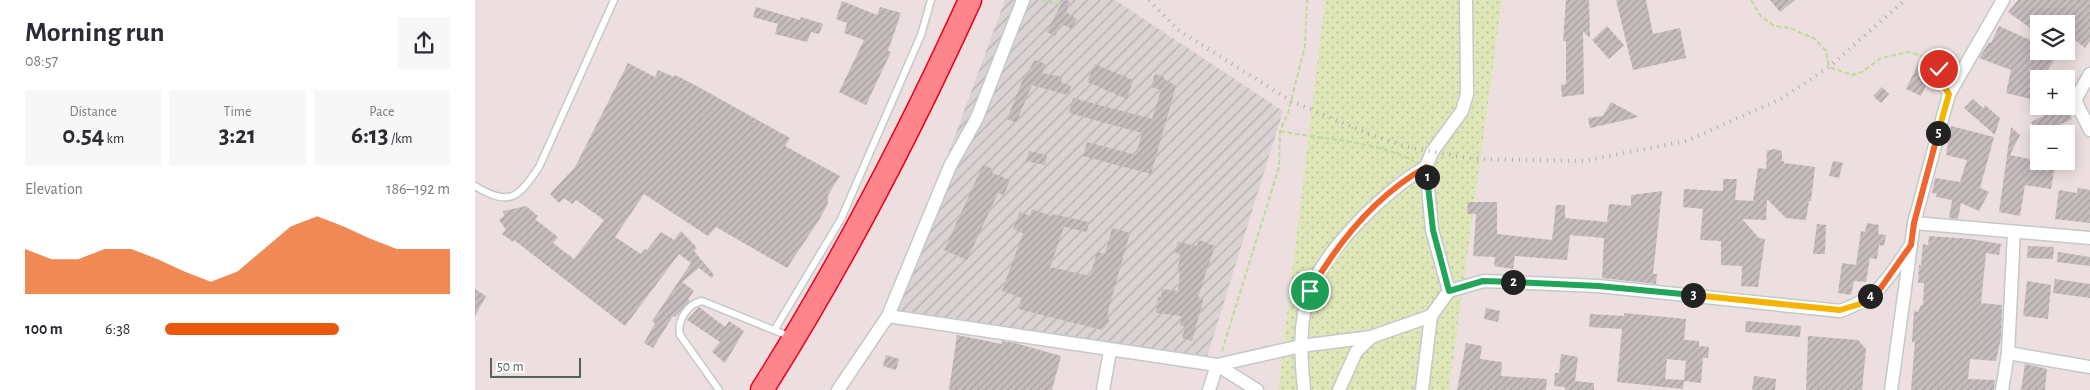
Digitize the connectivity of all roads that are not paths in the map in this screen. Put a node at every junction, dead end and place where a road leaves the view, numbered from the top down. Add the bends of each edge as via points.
1 (614, 0) edge
2 (931, 0) edge
3 (970, 0) edge
4 (1023, 0) edge
5 (1466, 0) edge
6 (2003, 0) edge
7 (2090, 74) edge
8 (2090, 130) edge
9 (1426, 167) junction
10 (475, 186) edge
11 (1914, 223) junction
12 (2014, 232) junction
13 (2090, 238) edge
14 (1911, 245) junction
15 (1449, 291) junction
16 (888, 316) junction
17 (1431, 316) junction
18 (775, 329) junction
19 (1371, 337) junction
20 (795, 338) junction
21 (1301, 346) junction
22 (1110, 351) junction
23 (2008, 353) junction
24 (1217, 365) junction
25 (2090, 367) edge
26 (719, 390) edge
27 (762, 390) edge
28 (838, 390) edge
29 (1103, 390) edge
30 (1209, 390) edge
31 (1257, 390) edge
32 (1304, 390) edge
33 (1339, 390) edge
34 (1422, 390) edge
35 (1891, 390) edge
36 (2002, 390) edge

1 - 10 lane via 539,167 525,189 512,197 494,198
2 - 18 lane via 921,35 841,220
3 - 20 highway via 857,231
4 - 16 street via 977,118 951,166
5 - 9 street via 1467,94 1461,111 1432,152
6 - 11 street via 1949,94
7 - 8 street via 2075,100
9 - 15 street via 1433,230
9 - 21 street via 1405,179 1386,196 1335,250 1310,291
11 - 12 street
11 - 14 street
12 - 13 street
12 - 23 street
14 - 15 street via 1880,289 1860,304 1840,310 1598,286 1483,281
14 - 35 street
15 - 17 street
16 - 22 street
16 - 28 street
17 - 19 street
17 - 34 street
18 - 20 lane
18 - 26 lane via 702,301 695,302 678,327 680,335
19 - 21 street
19 - 33 street via 1356,352
20 - 27 highway
21 - 24 street
21 - 32 street
22 - 24 street
22 - 29 street
23 - 25 street
23 - 36 street
24 - 30 street
24 - 31 street

